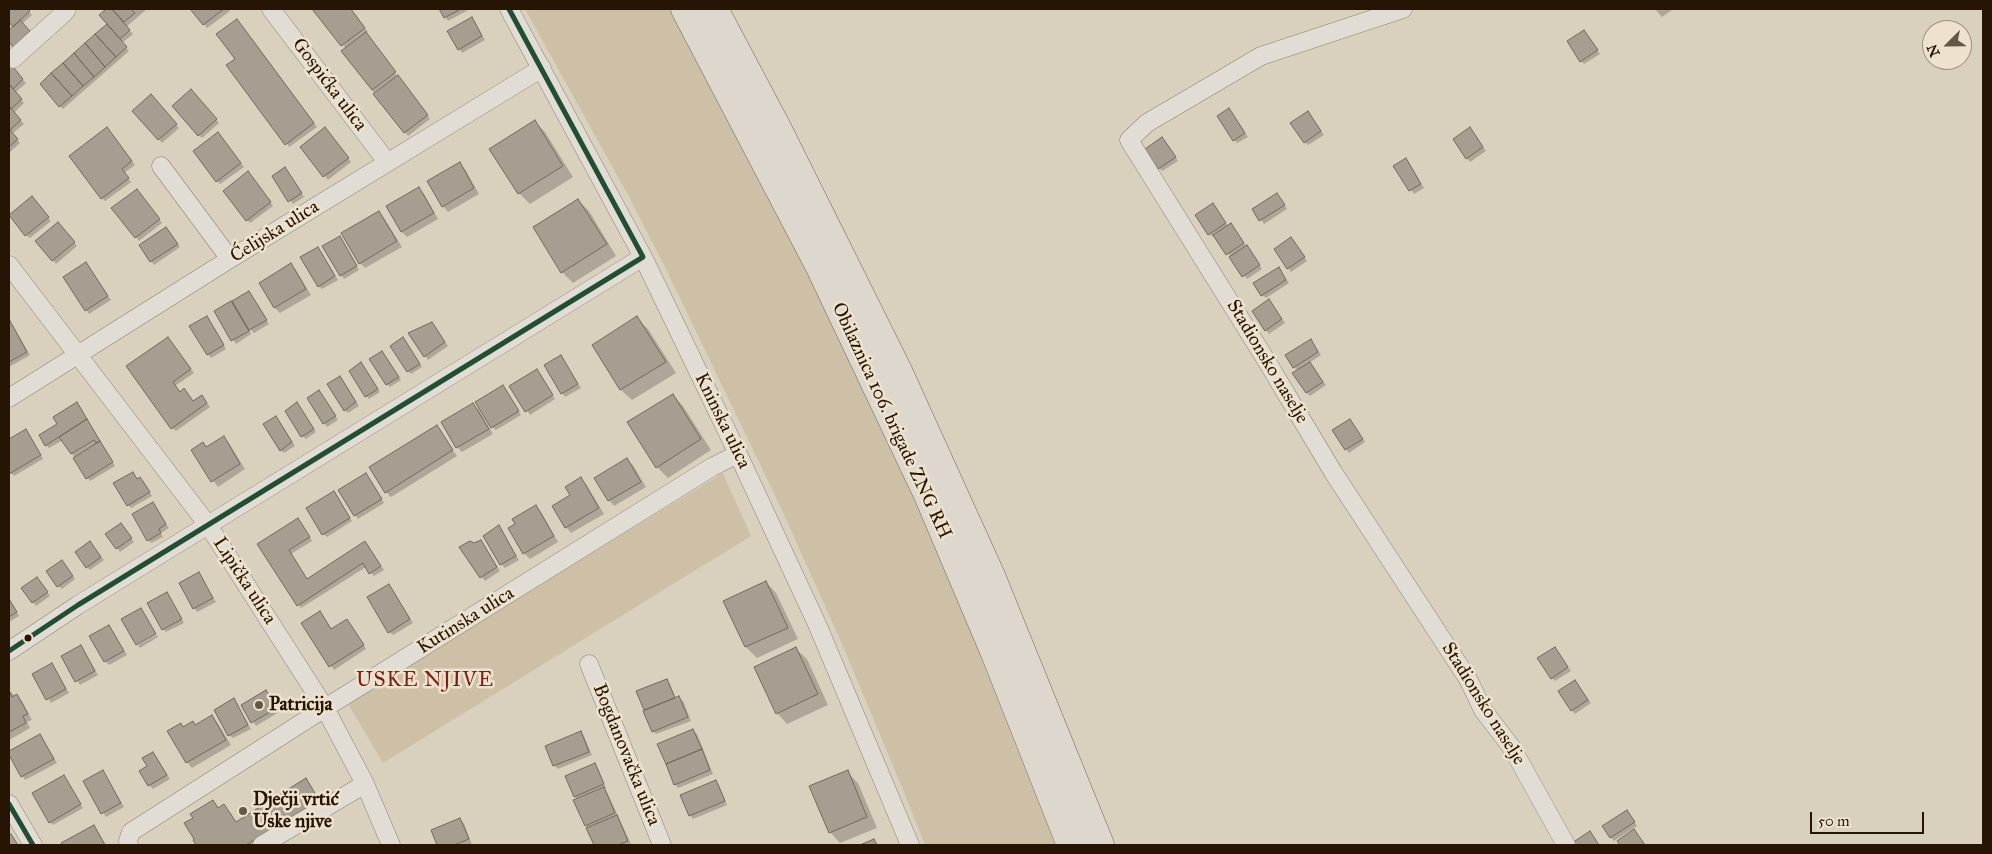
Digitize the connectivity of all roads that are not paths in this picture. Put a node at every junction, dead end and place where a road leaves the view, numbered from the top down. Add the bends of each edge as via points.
1 (67, 9) edge
2 (271, 9) edge
3 (509, 9) edge
4 (685, 9) edge
5 (714, 9) edge
6 (1403, 9) edge
7 (13, 58) dead end
8 (542, 68) junction
9 (387, 162) junction
10 (161, 166) dead end
11 (643, 257) junction
12 (230, 259) junction
13 (9, 265) edge
14 (78, 355) junction
15 (9, 398) edge
16 (738, 454) junction
17 (208, 525) junction
18 (9, 650) edge
19 (589, 664) dead end
20 (325, 708) junction
21 (365, 784) junction
22 (9, 804) edge
23 (33, 845) edge
24 (129, 845) edge
25 (262, 845) edge
26 (391, 845) edge
27 (662, 845) edge
28 (910, 845) edge
29 (1071, 845) edge
30 (1100, 845) edge
31 (1566, 845) edge

1 - 7 street
2 - 9 street, Gospićka ulica
3 - 8 street, Kninska ulica
4 - 29 highway, Obilaznica 106. brigade ZNG RH via 820,268 928,495
5 - 30 highway, Obilaznica 106. brigade ZNG RH via 898,370 995,585
6 - 31 street, Stadionsko naselje via 1261,56 1147,123 1129,140 1333,472 1468,679 1483,710 1512,748
8 - 9 street, Ćelijska ulica
8 - 11 street, Kninska ulica
9 - 12 street, Ćelijska ulica
10 - 12 street
11 - 16 street, Kninska ulica
11 - 17 street
12 - 14 street, Ćelijska ulica
13 - 14 street, Lipička ulica
14 - 15 street, Ćelijska ulica
14 - 17 street, Lipička ulica
16 - 20 street, Kutinska ulica via 712,467
16 - 28 street, Kninska ulica via 817,624
17 - 18 street
17 - 20 street, Lipička ulica
19 - 27 street, Bogdanovačka ulica
20 - 21 street, Lipička ulica
20 - 24 street, Kutinska ulica via 131,832
21 - 25 street
21 - 26 street, Lipička ulica
22 - 23 street

